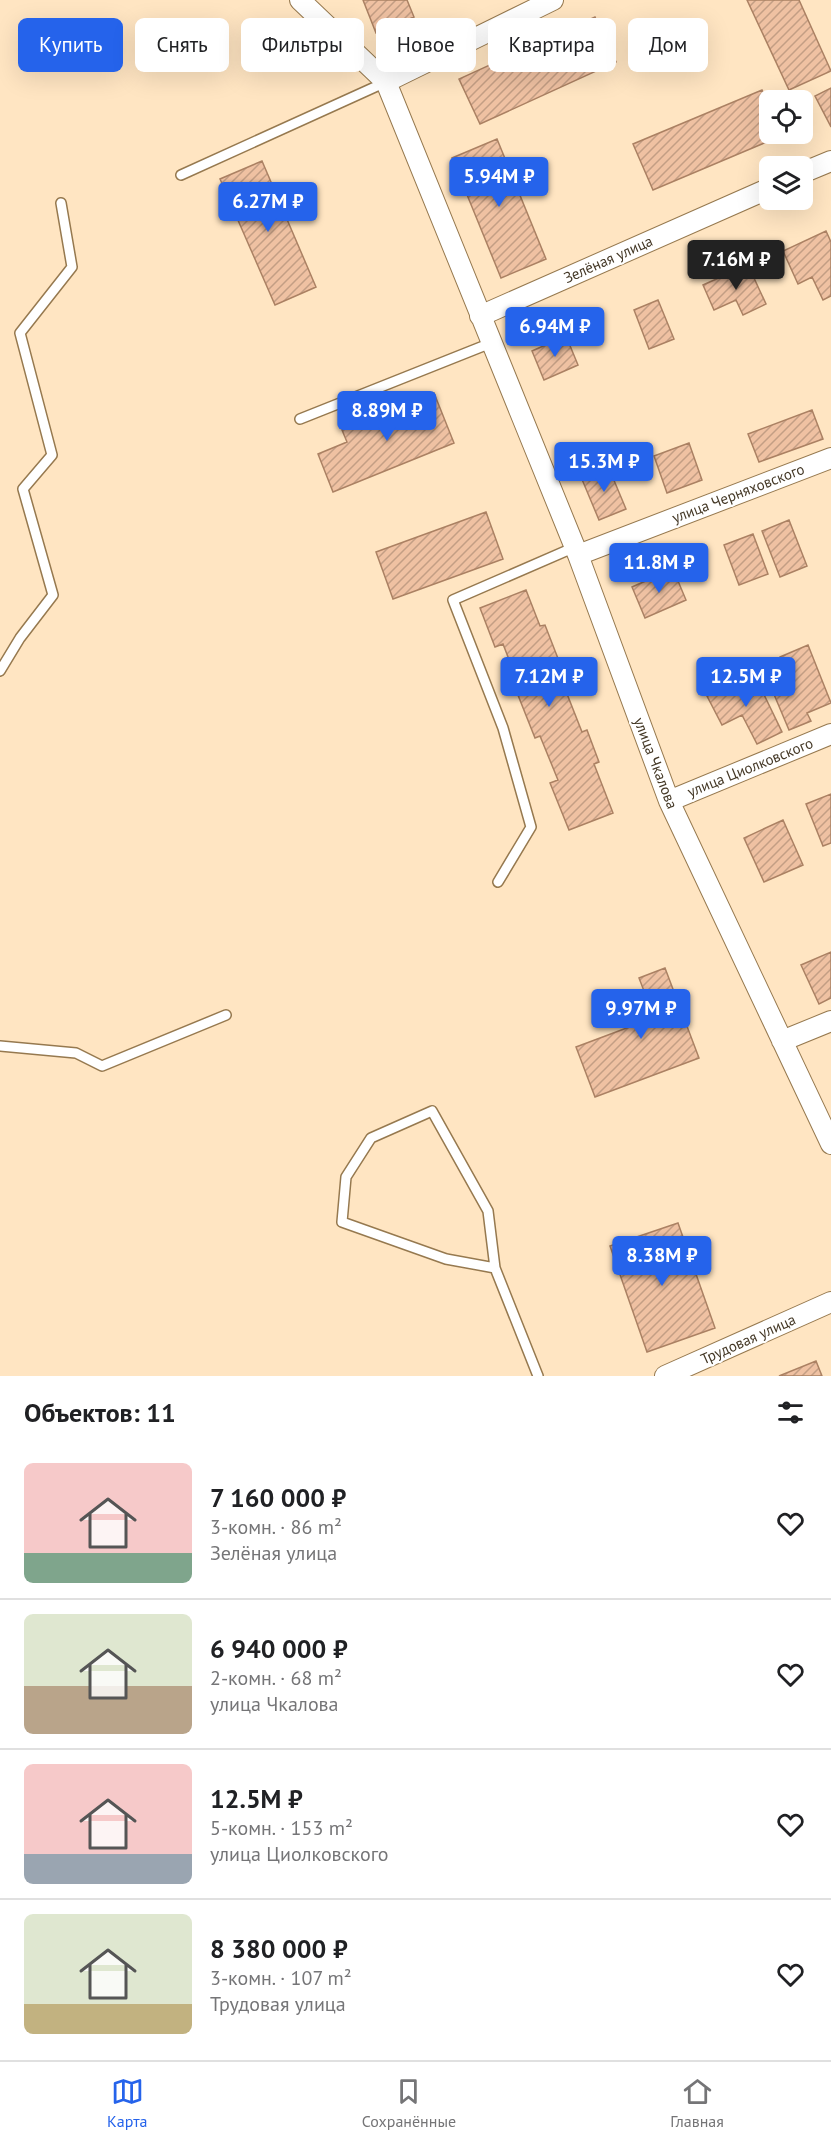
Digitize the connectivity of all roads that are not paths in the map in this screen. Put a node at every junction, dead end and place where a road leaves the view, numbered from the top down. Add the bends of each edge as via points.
1 (300, 0) edge
2 (553, 0) edge
3 (386, 82) junction
4 (831, 160) edge
5 (813, 168) edge
6 (181, 175) dead end
7 (759, 193) edge
8 (61, 203) dead end
9 (480, 316) junction
10 (491, 343) junction
11 (300, 418) dead end
12 (831, 458) edge
13 (576, 551) junction
14 (0, 671) edge
15 (831, 734) edge
16 (669, 801) junction
17 (498, 882) dead end
18 (226, 1015) dead end
19 (831, 1021) edge
20 (782, 1041) junction
21 (0, 1046) edge
22 (831, 1144) edge
23 (495, 1268) junction
24 (831, 1302) edge
25 (538, 1376) edge
26 (665, 1376) edge

1 - 3 street, улица Чкалова
2 - 3 street
3 - 6 lane
3 - 9 street, улица Чкалова
4 - 5 street
7 - 9 street, Зелёная улица
8 - 14 lane via 72,267 20,333 52,455 23,489 53,595
9 - 10 street, улица Чкалова
10 - 11 lane
10 - 13 street, улица Чкалова
12 - 13 street, улица Черняховского
13 - 16 street, улица Чкалова
13 - 17 lane via 453,600 503,728 531,827
15 - 16 street, улица Циолковского
16 - 20 street, улица Чкалова
18 - 21 lane via 102,1066 76,1053
19 - 20 street
20 - 22 street, улица Чкалова
23 - 23 lane via 446,1258 342,1222 346,1178 371,1138 432,1110 488,1211
23 - 25 lane
24 - 26 street, Трудовая улица

